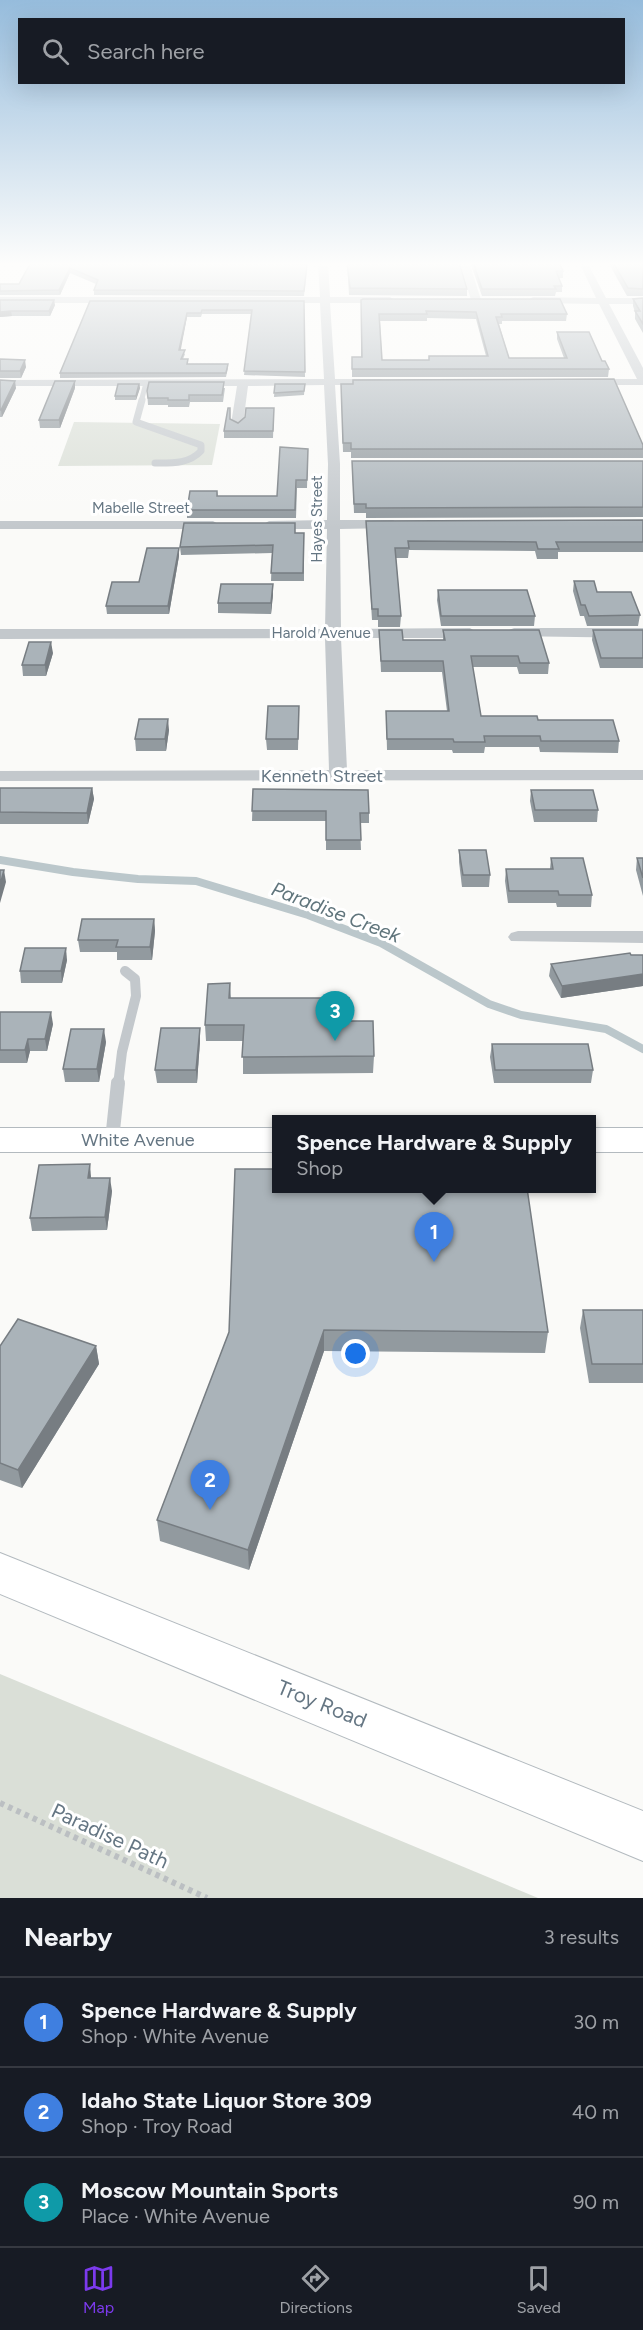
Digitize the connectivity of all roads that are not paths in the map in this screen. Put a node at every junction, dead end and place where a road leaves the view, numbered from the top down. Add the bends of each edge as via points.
1 (327, 351) edge
2 (628, 351) joint
3 (643, 351) edge
4 (643, 380) edge
5 (330, 382) junction
6 (389, 382) edge
7 (577, 382) edge
8 (146, 383) junction
9 (243, 383) junction
10 (0, 384) edge
11 (237, 424) edge
12 (155, 464) dead end
13 (332, 524) junction
14 (404, 524) edge
15 (0, 525) edge
16 (226, 525) edge
17 (249, 525) edge
18 (333, 633) junction
19 (643, 633) edge
20 (0, 634) edge
21 (643, 775) edge
22 (0, 776) edge
23 (338, 777) junction
24 (518, 937) dead end
25 (643, 937) edge
26 (125, 971) dead end
27 (0, 1140) edge
28 (112, 1140) junction
29 (272, 1140) edge
30 (596, 1140) edge
31 (643, 1140) edge
32 (0, 1573) edge
33 (643, 1836) edge

1 - 5 street, Hayes Street
2 - 3 street
2 - 4 street
4 - 7 street
5 - 6 street
5 - 9 street
5 - 13 street, Hayes Street via 340,464
8 - 9 street
8 - 10 street
8 - 12 lane via 136,422 201,445 197,457
9 - 11 street
13 - 14 street
13 - 17 street
13 - 18 street, Hayes Street
15 - 16 street, Mabelle Street
18 - 19 street, Harold Avenue
18 - 20 street, Harold Avenue
18 - 23 street, Hayes Street
21 - 23 street, Kenneth Street
22 - 23 street, Kenneth Street
24 - 25 street
26 - 28 lane via 135,979 136,996 122,1052
27 - 28 main road, White Avenue
28 - 29 main road, White Avenue
30 - 31 main road
32 - 33 main road, Troy Road

